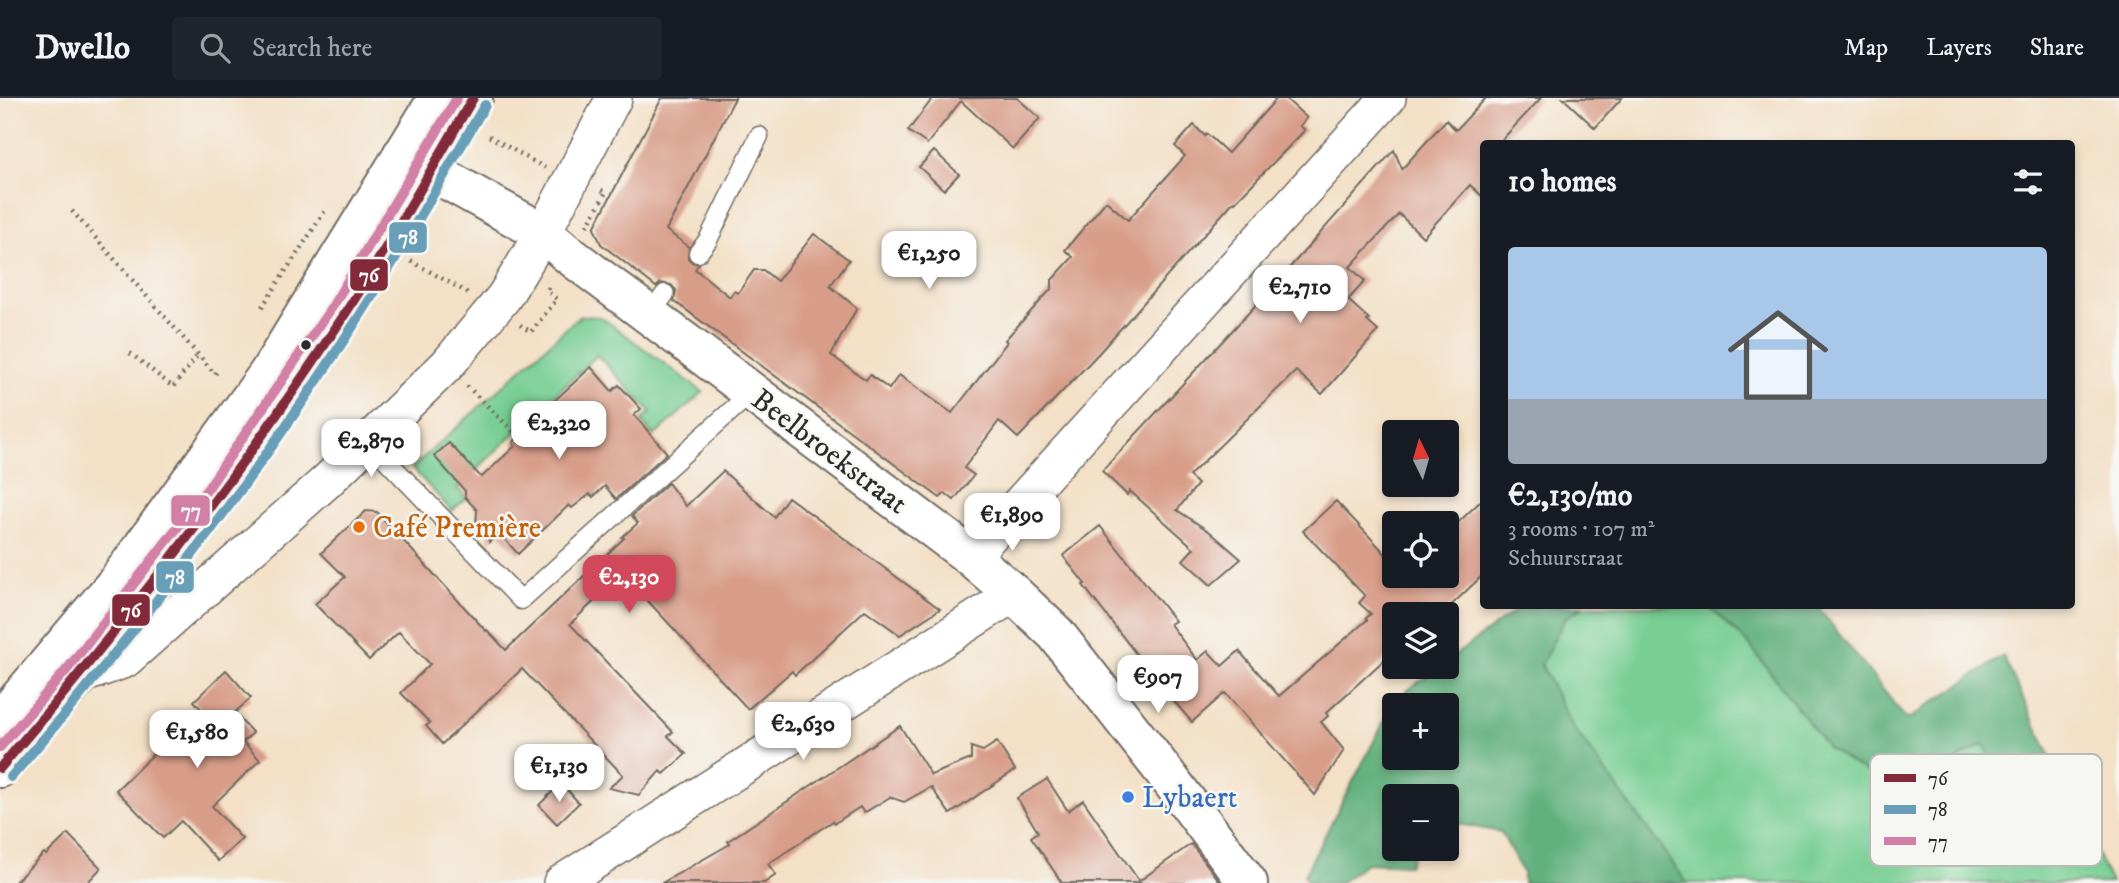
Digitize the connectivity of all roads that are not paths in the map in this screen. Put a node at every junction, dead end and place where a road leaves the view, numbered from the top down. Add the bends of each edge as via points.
1 (438, 98) edge
2 (473, 98) edge
3 (614, 98) edge
4 (1388, 98) edge
5 (759, 136) dead end
6 (416, 163) junction
7 (543, 233) junction
8 (698, 253) dead end
9 (752, 392) junction
10 (369, 442) junction
11 (971, 557) junction
12 (1014, 594) junction
13 (80, 676) junction
14 (0, 721) edge
15 (0, 768) edge
16 (561, 883) edge
17 (1248, 883) edge

1 - 6 main road
2 - 6 main road
3 - 7 street
4 - 11 street
5 - 8 lane
6 - 7 main road, Beelbroekstraat
6 - 13 main road via 344,315 211,507
6 - 14 main road via 117,582
7 - 9 main road, Beelbroekstraat via 657,305
7 - 10 street via 504,297 447,365
9 - 10 lane via 521,600
9 - 11 main road, Beelbroekstraat
10 - 13 street via 125,660
11 - 12 main road, Beelbroekstraat
12 - 16 street
12 - 17 main road, Beelbroekstraat via 1056,634
13 - 15 main road

